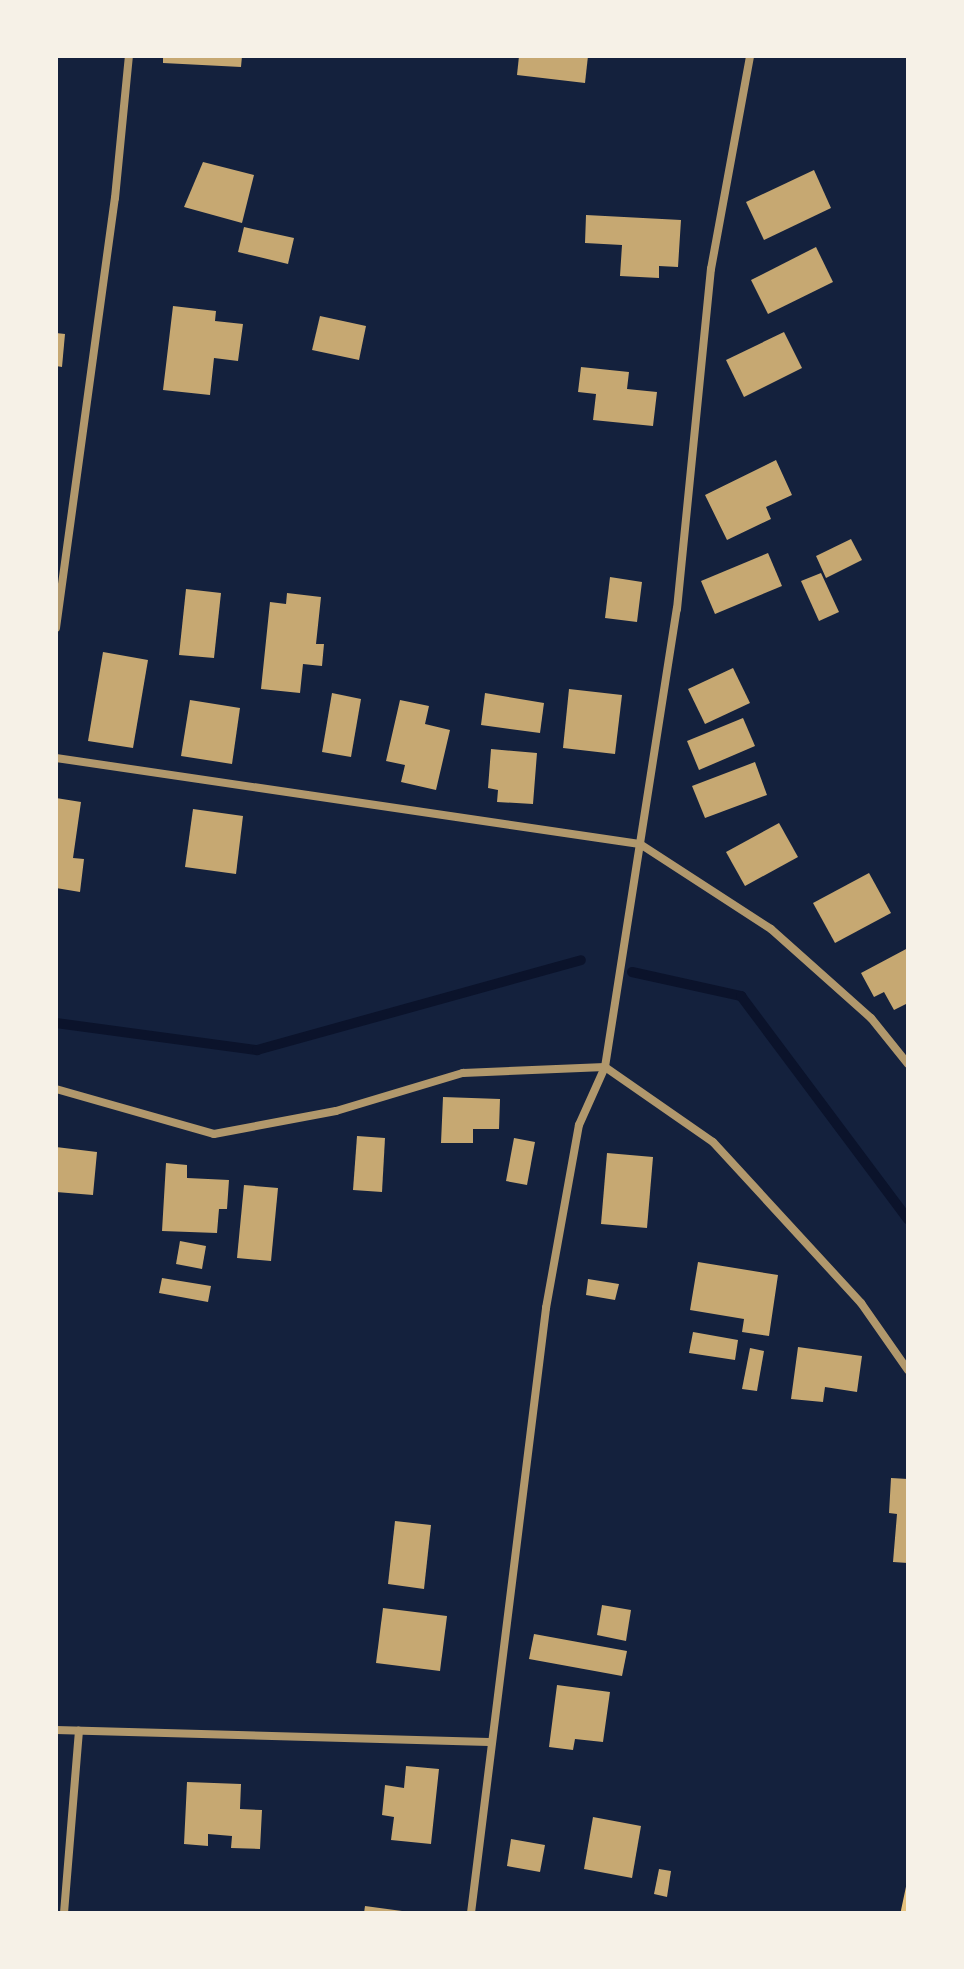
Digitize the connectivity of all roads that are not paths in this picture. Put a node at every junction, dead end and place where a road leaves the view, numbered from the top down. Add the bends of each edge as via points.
1 (129, 56) edge
2 (750, 56) edge
3 (56, 628) edge
4 (56, 758) edge
5 (640, 844) junction
6 (908, 1064) edge
7 (605, 1067) junction
8 (56, 1089) edge
9 (908, 1370) edge
10 (56, 1730) edge
11 (79, 1731) junction
12 (489, 1742) junction
13 (64, 1913) edge
14 (471, 1913) edge

1 - 3 street via 115,198
2 - 5 street via 711,269 677,609
4 - 5 street
5 - 6 street via 771,929 871,1018
5 - 7 street
7 - 8 street via 463,1073 336,1111 214,1134
7 - 9 street via 713,1142 861,1303
7 - 12 street via 579,1125 546,1308
10 - 11 street
11 - 12 street
11 - 13 street
12 - 14 street

